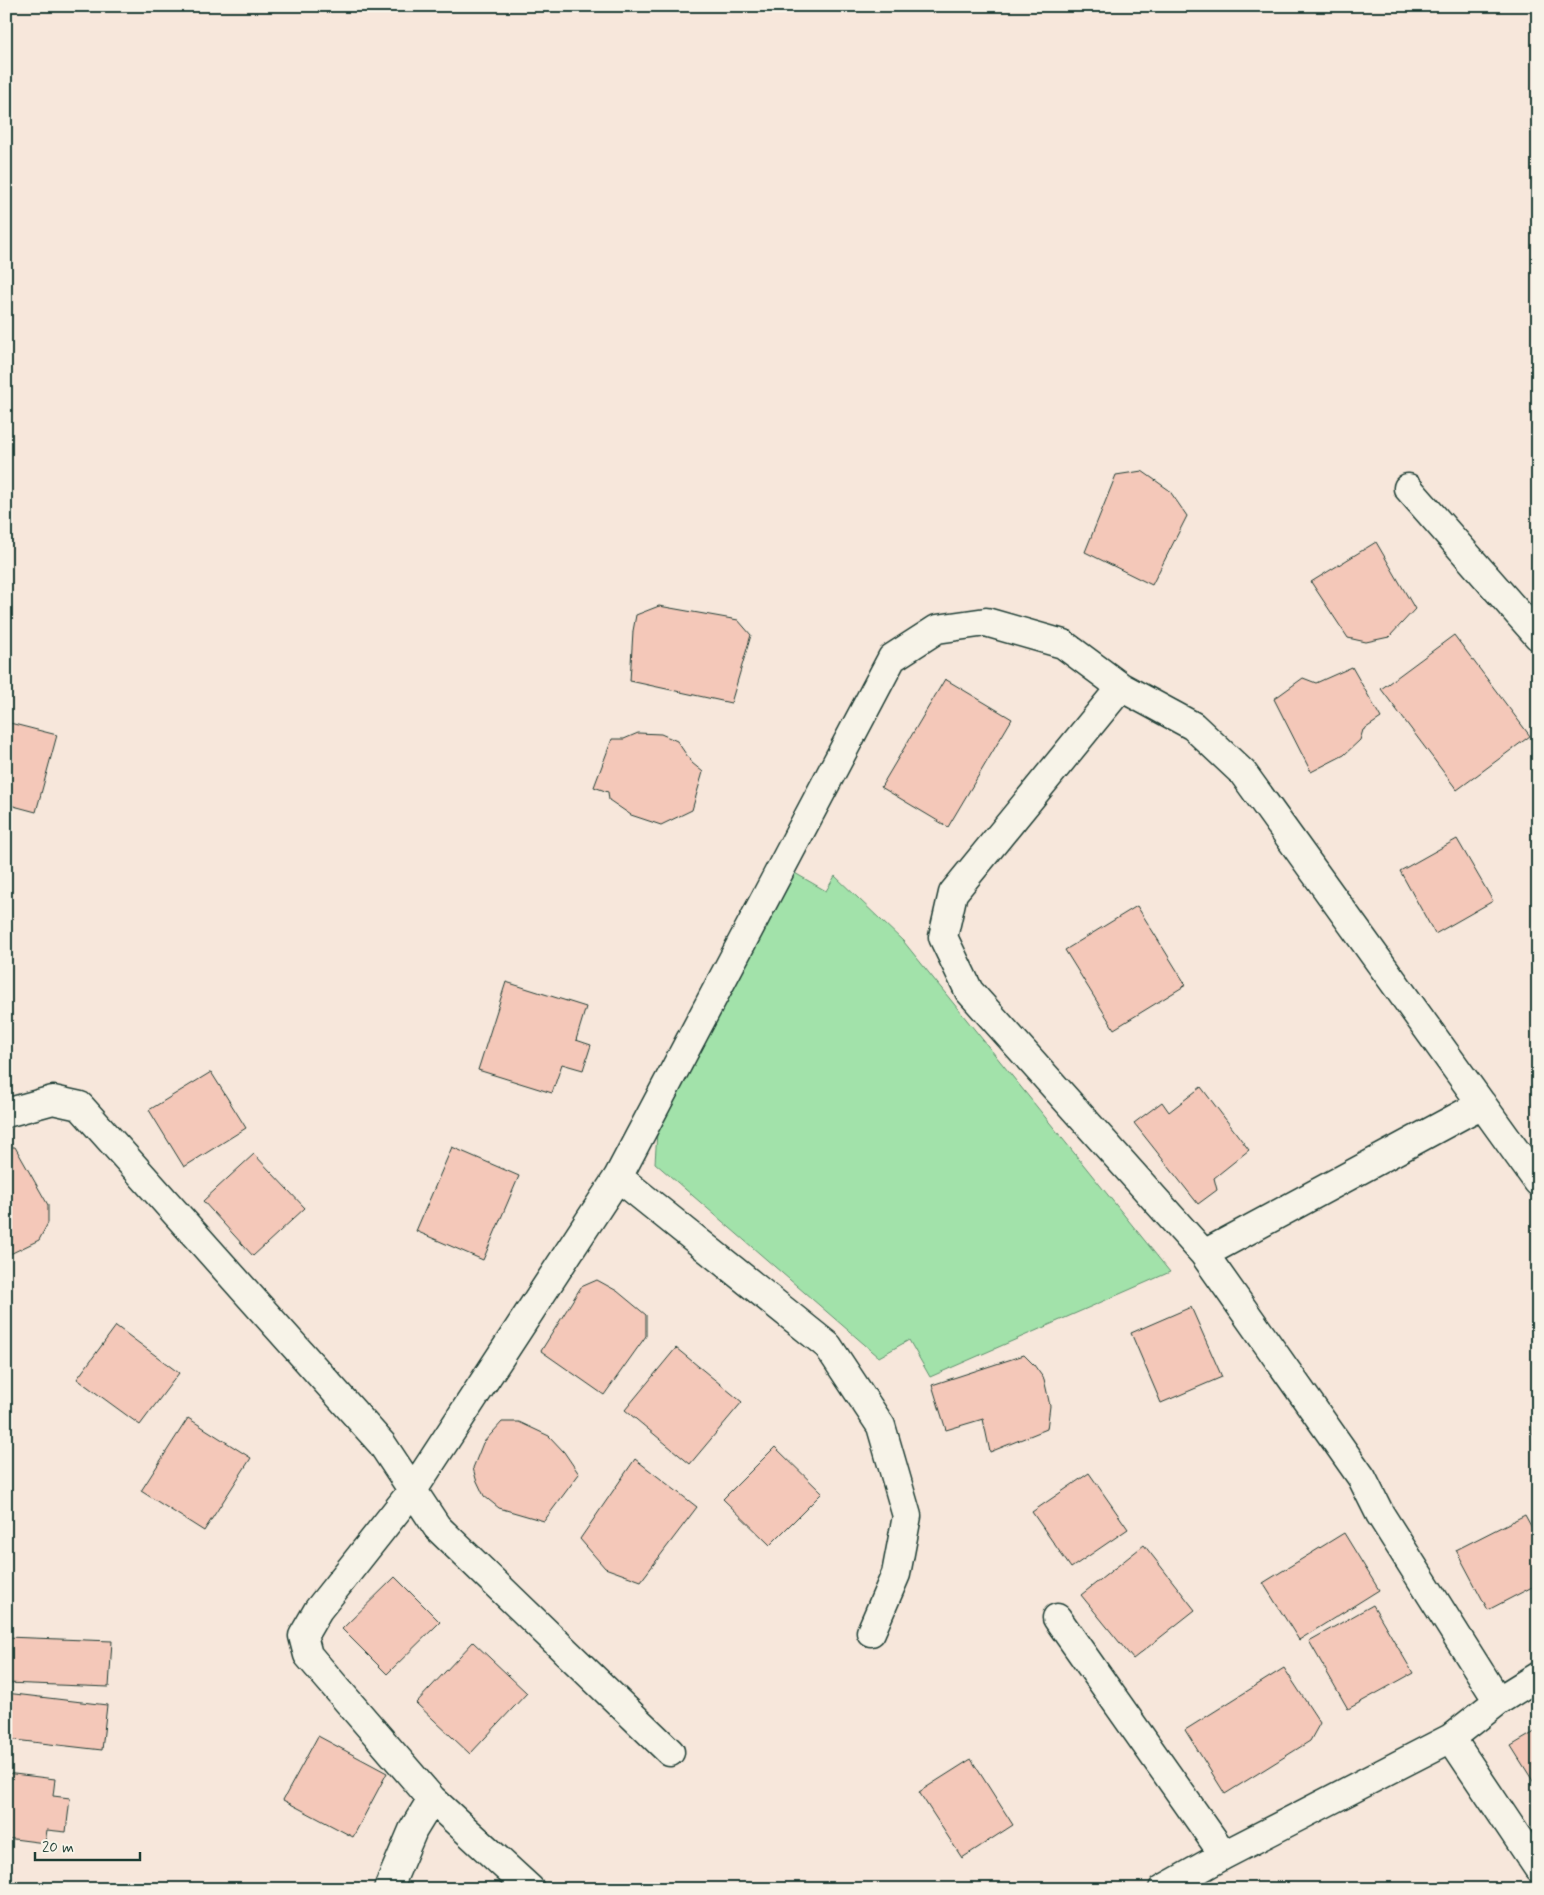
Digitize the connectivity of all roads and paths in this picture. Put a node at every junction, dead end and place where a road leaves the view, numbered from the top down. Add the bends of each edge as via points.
1 (1408, 488) dead end
2 (1538, 636) edge
3 (1121, 687) junction
4 (1482, 1104) junction
5 (6, 1113) edge
6 (618, 1176) junction
7 (1538, 1182) edge
8 (1204, 1254) junction
9 (413, 1490) junction
10 (1057, 1618) dead end
11 (871, 1632) dead end
12 (1538, 1676) edge
13 (1498, 1701) junction
14 (1451, 1738) junction
15 (670, 1752) dead end
16 (432, 1799) junction
17 (1224, 1855) junction
18 (1538, 1868) edge
19 (388, 1889) edge
20 (530, 1889) edge
21 (1163, 1889) edge

1 - 2 street
3 - 4 street via 1194,726 1242,773
3 - 6 street via 1063,644 986,622 937,629 892,658
3 - 8 street via 953,893 943,937 969,991
4 - 7 street
4 - 8 street
5 - 9 street via 53,1100 80,1106 382,1444
6 - 9 street
6 - 11 street via 828,1346 881,1426 907,1516 896,1574
8 - 13 street via 1362,1478 1380,1514
9 - 15 street via 437,1527
9 - 16 street via 318,1610 303,1636 308,1655
10 - 17 street
12 - 13 street
13 - 14 street
14 - 17 street
14 - 18 street
16 - 19 street via 413,1830
16 - 20 street
17 - 21 street

